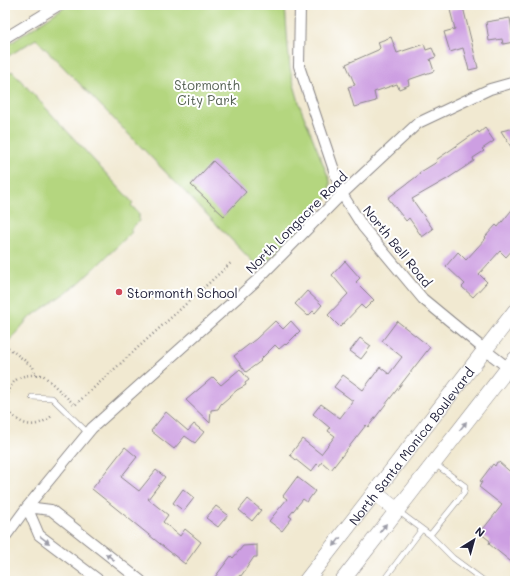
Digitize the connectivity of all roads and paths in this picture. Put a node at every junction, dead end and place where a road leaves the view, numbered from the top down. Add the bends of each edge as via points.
1 (59, 5) edge
2 (300, 5) edge
3 (5, 38) edge
4 (515, 82) edge
5 (342, 194) junction
6 (232, 262) dead end
7 (515, 311) edge
8 (5, 345) edge
9 (485, 350) junction
10 (513, 367) edge
11 (36, 375) junction
12 (32, 398) dead end
13 (6, 408) edge
14 (5, 411) edge
15 (53, 415) dead end
16 (88, 433) junction
17 (434, 464) junction
18 (375, 493) junction
19 (26, 507) junction
20 (397, 510) junction
21 (422, 528) junction
22 (430, 535) junction
23 (5, 537) edge
24 (515, 577) edge
25 (100, 581) edge
26 (141, 581) edge
27 (306, 581) edge
28 (342, 581) edge
29 (383, 581) edge
30 (484, 581) edge
31 (512, 581) edge

1 - 3 street
2 - 5 street, North Bell Road via 299,66
4 - 5 street, North Longacre Road via 490,89 418,123
5 - 9 street, North Bell Road via 363,227 424,299
5 - 16 street, North Longacre Road via 256,281
6 - 11 path via 76,405 43,375
7 - 9 street, North Santa Monica Boulevard
8 - 11 path via 34,367
9 - 10 street, North Bell Road
9 - 18 street, North Santa Monica Boulevard
17 -> 10 street
11 - 13 path via 19,378 12,383
12 - 16 lane via 52,398
13 - 14 path
13 - 15 path via 19,421 27,424 36,425
16 - 19 street, North Longacre Road
17 - 20 street
17 - 22 lane via 465,486 464,493
18 - 20 street
18 -> 27 street, North Santa Monica Boulevard
19 - 23 street, North Longacre Road
19 -> 25 street via 39,535
26 -> 19 street via 51,510
20 - 21 lane
28 -> 20 street
21 - 22 lane
21 - 29 lane
22 - 30 lane via 453,558
24 - 31 lane

